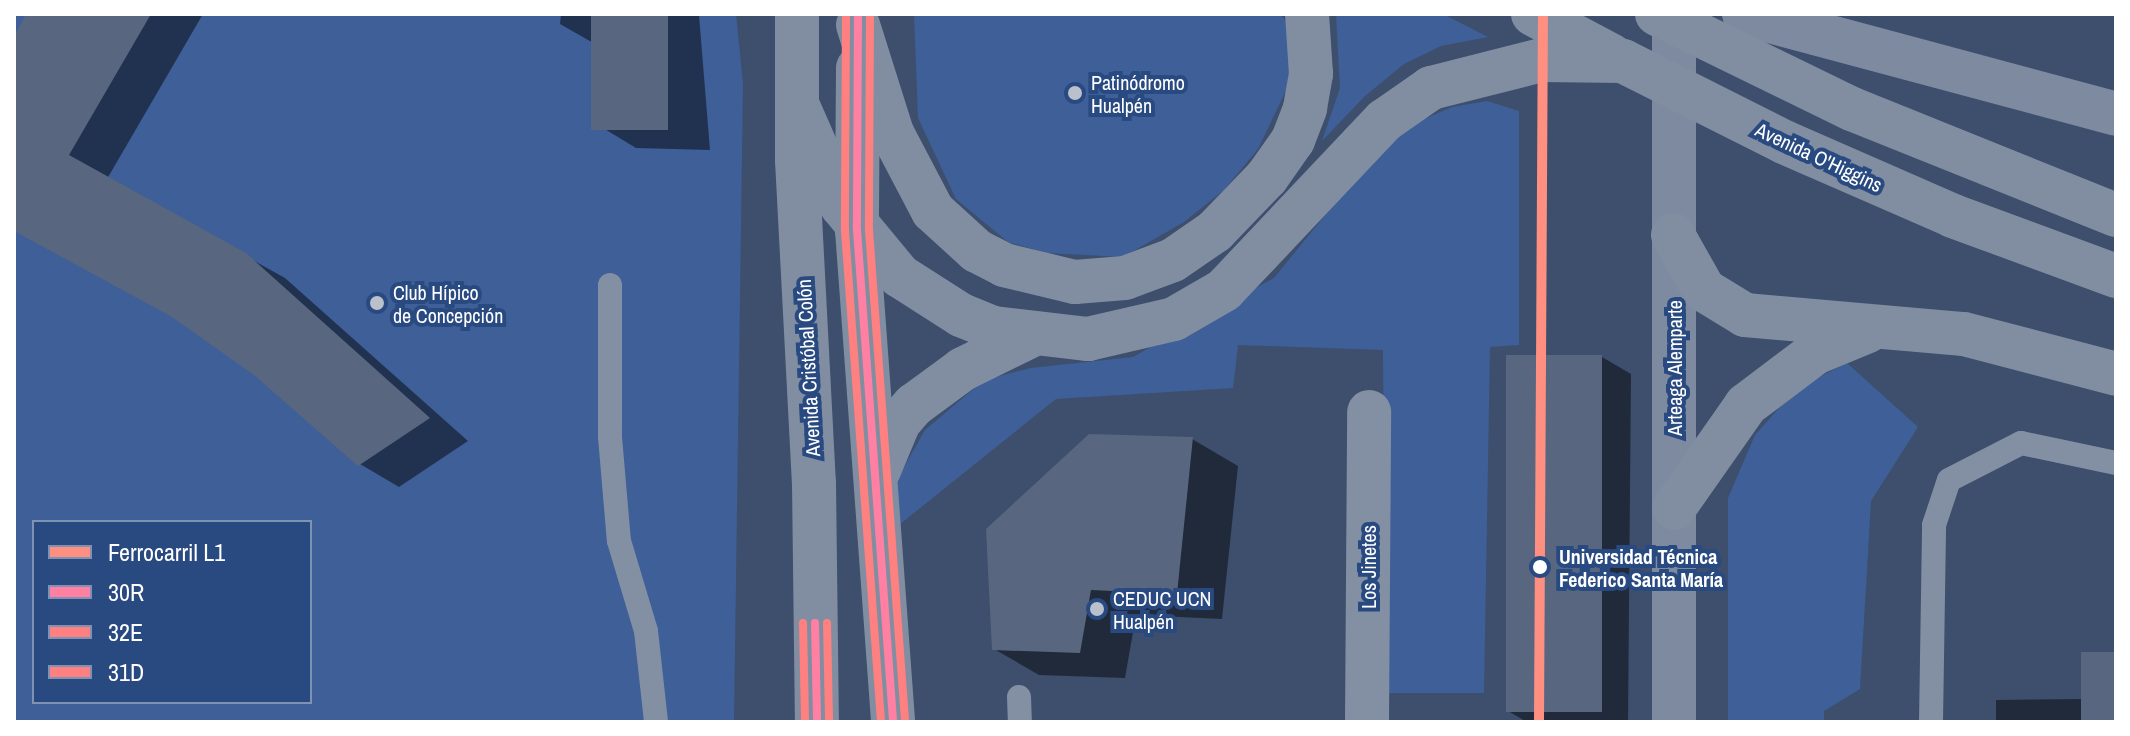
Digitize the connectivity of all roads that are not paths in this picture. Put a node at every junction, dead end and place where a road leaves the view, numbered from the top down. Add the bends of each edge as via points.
1 (797, 14) edge
2 (1307, 14) edge
3 (1533, 14) edge
4 (1657, 14) edge
5 (1674, 14) edge
6 (1744, 14) edge
7 (858, 19) edge
8 (1623, 61) junction
9 (798, 106) junction
10 (2116, 114) edge
11 (2116, 215) edge
12 (857, 230) junction
13 (1673, 235) junction
14 (2116, 276) edge
15 (610, 285) dead end
16 (1870, 330) junction
17 (1030, 336) junction
18 (2116, 374) edge
19 (1369, 412) dead end
20 (2116, 463) edge
21 (878, 472) junction
22 (1674, 508) junction
23 (1019, 697) dead end
24 (656, 722) edge
25 (817, 722) edge
26 (893, 722) edge
27 (1020, 722) edge
28 (1367, 722) edge
29 (1674, 722) edge
30 (1931, 722) edge

1 - 9 main road, Avenida Cristóbal Colón
2 - 7 main road via 1311,58 1305,108 1293,140 1267,177 1215,231 1173,260 1125,278 1075,282 1004,265 977,251 933,211 892,133
3 - 8 main road, Avenida O'Higgins
4 - 11 main road, bridge via 1852,109
5 - 13 main road, Arteaga Alemparte
6 - 10 main road
7 - 12 main road
8 - 14 main road, Avenida O'Higgins, bridge via 1868,180
8 - 17 main road via 1542,60 1431,88 1385,120 1245,272 1200,306 1117,336
9 - 12 main road via 829,182
9 - 25 main road, Avenida Cristóbal Colón
12 - 17 main road via 900,276 929,297 994,328
12 - 21 main road
13 - 16 main road via 1704,290 1732,310 1762,319
13 - 22 main road, Arteaga Alemparte
15 - 24 lane via 610,437 619,541 646,631
16 - 18 main road via 1964,334
16 - 22 main road via 1815,353 1746,405
17 - 21 main road via 963,369 914,405 899,422
19 - 28 street, Los Jinetes
20 - 30 lane via 2021,443 1949,480 1934,525
21 - 26 main road
22 - 29 main road, Arteaga Alemparte
23 - 27 lane

